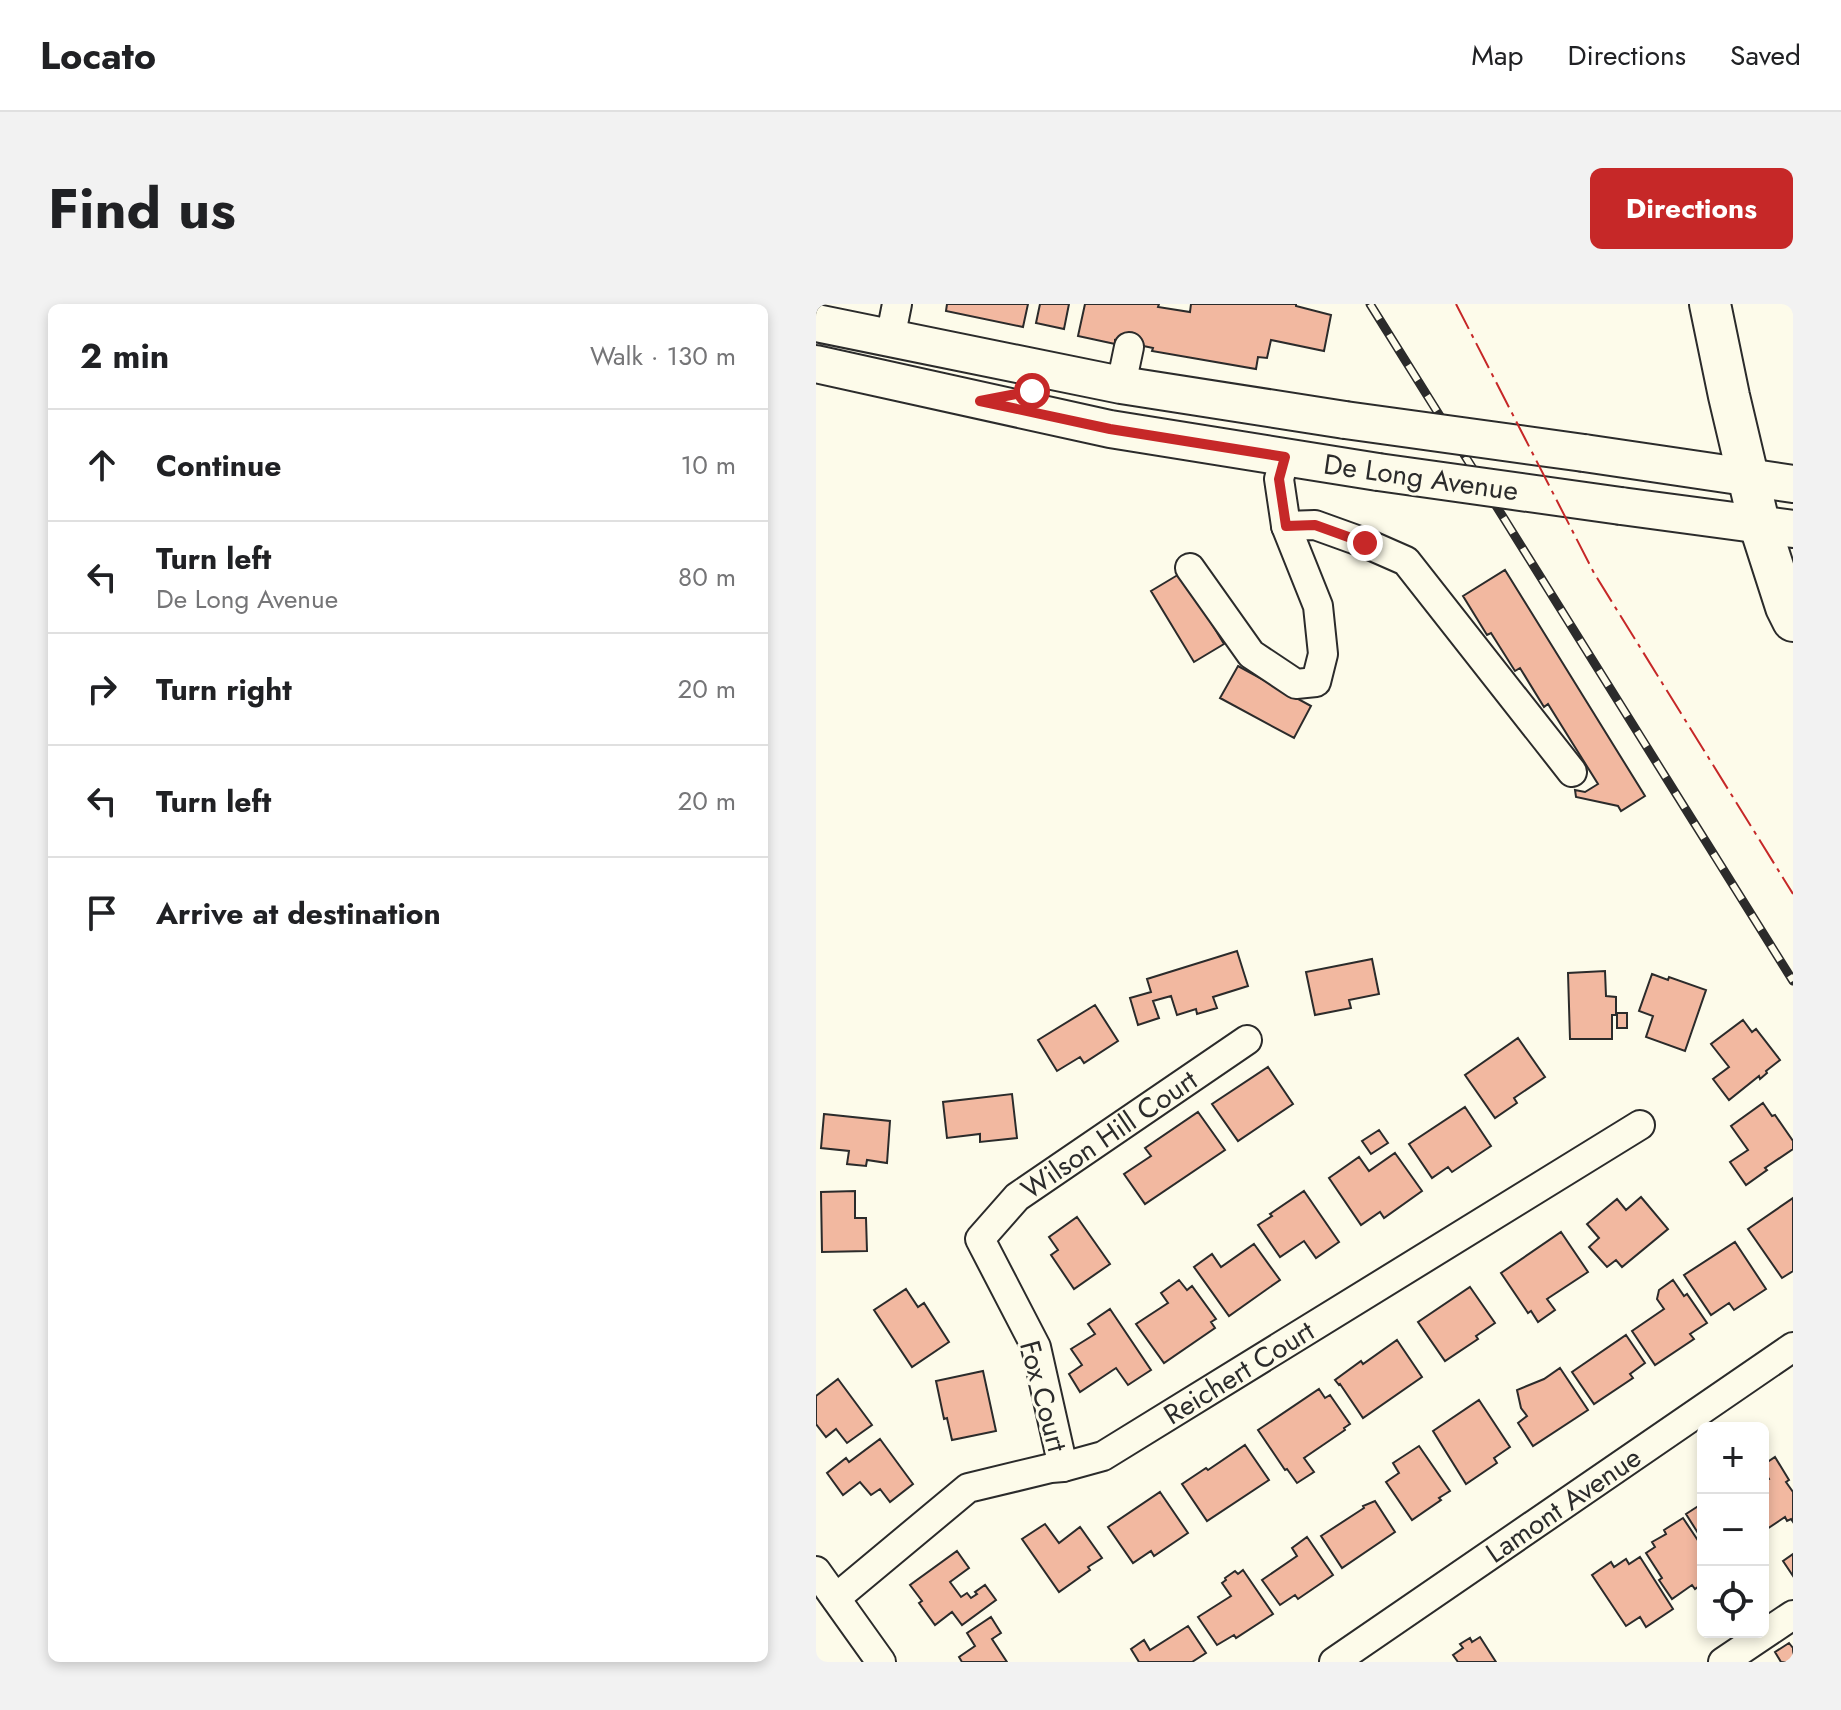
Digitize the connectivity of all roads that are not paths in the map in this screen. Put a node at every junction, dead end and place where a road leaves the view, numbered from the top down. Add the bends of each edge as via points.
1 (1710, 304) edge
2 (894, 321) edge
3 (816, 323) edge
4 (1129, 347) dead end
5 (816, 364) edge
6 (1121, 385) junction
7 (980, 401) junction
8 (1285, 457) junction
9 (1749, 478) junction
10 (1793, 484) edge
11 (1286, 526) junction
12 (1776, 526) edge
13 (1190, 568) dead end
14 (1793, 621) edge
15 (1572, 772) dead end
16 (1247, 1040) dead end
17 (1640, 1125) dead end
18 (980, 1239) joint
19 (1793, 1347) edge
20 (1063, 1467) junction
21 (816, 1571) edge
22 (836, 1598) junction
23 (1793, 1615) edge
24 (881, 1662) edge
25 (1334, 1662) edge
26 (1723, 1662) edge

1 - 9 highway
2 - 3 main road, De Long Avenue
2 - 6 main road, De Long Avenue
4 - 6 street
5 - 7 main road, De Long Avenue
6 - 7 main road via 1117,399 1106,406 1032,391
6 - 9 main road, De Long Avenue, bridge
7 - 8 main road, De Long Avenue via 1110,429
8 - 11 street via 1279,479
8 - 12 main road, De Long Avenue, bridge
9 - 10 main road, De Long Avenue
9 - 12 highway
11 - 13 street via 1318,606 1323,654 1316,682 1296,684 1251,654
11 - 15 street via 1315,525 1406,561
12 - 14 highway via 1786,607
16 - 18 street, Wilson Hill Court via 1017,1197
17 - 20 street, Reichert Court via 1103,1456
18 - 20 street, Fox Court via 1036,1347
19 - 25 street, Lamont Avenue
20 - 22 street, Reichert Court via 968,1488
21 - 22 street
22 - 24 street
23 - 26 street

